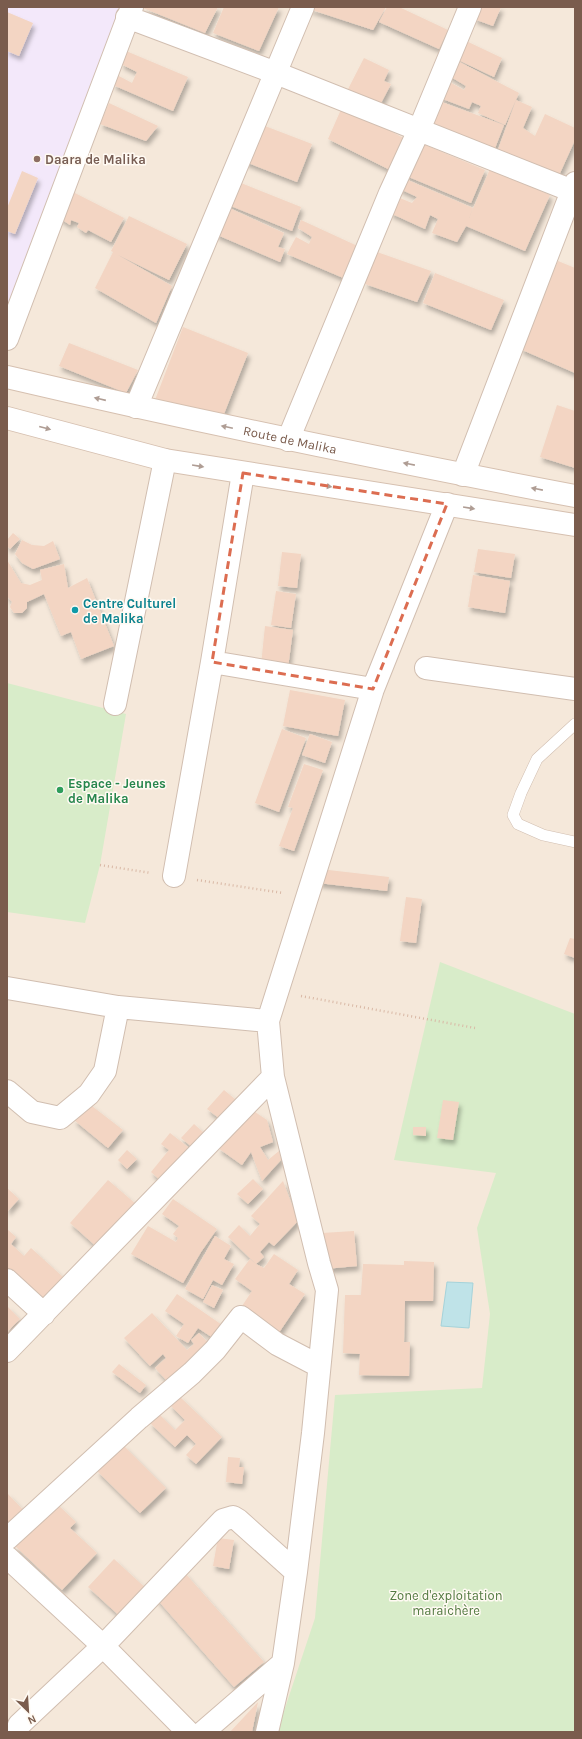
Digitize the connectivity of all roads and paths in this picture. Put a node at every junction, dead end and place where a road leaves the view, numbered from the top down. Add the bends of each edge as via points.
1 (303, 7) edge
2 (470, 7) edge
3 (130, 12) edge
4 (276, 73) junction
5 (419, 130) junction
6 (574, 189) edge
7 (7, 339) edge
8 (7, 377) edge
9 (136, 407) junction
10 (7, 418) edge
11 (288, 440) junction
12 (165, 460) junction
13 (243, 473) junction
14 (463, 475) junction
15 (575, 496) edge
16 (447, 504) junction
17 (575, 525) edge
18 (212, 662) junction
19 (426, 668) dead end
20 (373, 689) junction
21 (575, 689) edge
22 (115, 704) dead end
23 (575, 724) edge
24 (575, 842) edge
25 (100, 865) dead end
26 (174, 876) junction
27 (306, 896) junction
28 (7, 988) edge
29 (277, 991) junction
30 (118, 1007) junction
31 (268, 1021) junction
32 (475, 1028) dead end
33 (273, 1077) junction
34 (7, 1091) edge
35 (7, 1280) edge
36 (44, 1314) junction
37 (7, 1351) edge
38 (319, 1366) junction
39 (7, 1538) edge
40 (7, 1557) edge
41 (296, 1572) junction
42 (103, 1646) junction
43 (283, 1662) junction
44 (17, 1732) edge
45 (188, 1732) edge
46 (203, 1732) edge
47 (267, 1732) edge

1 - 4 street
2 - 5 street
3 - 4 street
3 - 7 street
4 - 5 street
4 - 9 street
5 - 6 street
5 - 11 street via 390,193
6 - 14 street
9 -> 8 street, Route de Malika
11 -> 9 street, Route de Malika
10 -> 12 street
14 -> 11 street, Route de Malika
12 -> 13 street
12 - 22 street
13 -> 16 street
13 - 18 street
15 -> 14 street, Route de Malika
16 -> 17 street
16 - 20 street
18 - 20 street
18 - 26 street
19 - 21 street
20 - 27 street
23 - 24 lane via 537,758 513,815 518,824 543,835
25 - 26 path
26 - 27 path
27 - 29 street
28 - 30 street
29 - 31 street
29 - 32 path
30 - 31 street
30 - 34 street via 104,1071 89,1094 60,1118 32,1112
31 - 33 street
33 - 36 street
33 - 38 street via 327,1290
35 - 36 street
36 - 37 street
38 - 39 street via 277,1344 240,1317 215,1350 192,1373
38 - 41 street
40 - 42 street
41 - 42 street via 238,1520 233,1517 222,1520
41 - 43 street
42 - 44 street via 19,1726
42 - 45 street
43 - 46 street
43 - 47 street

